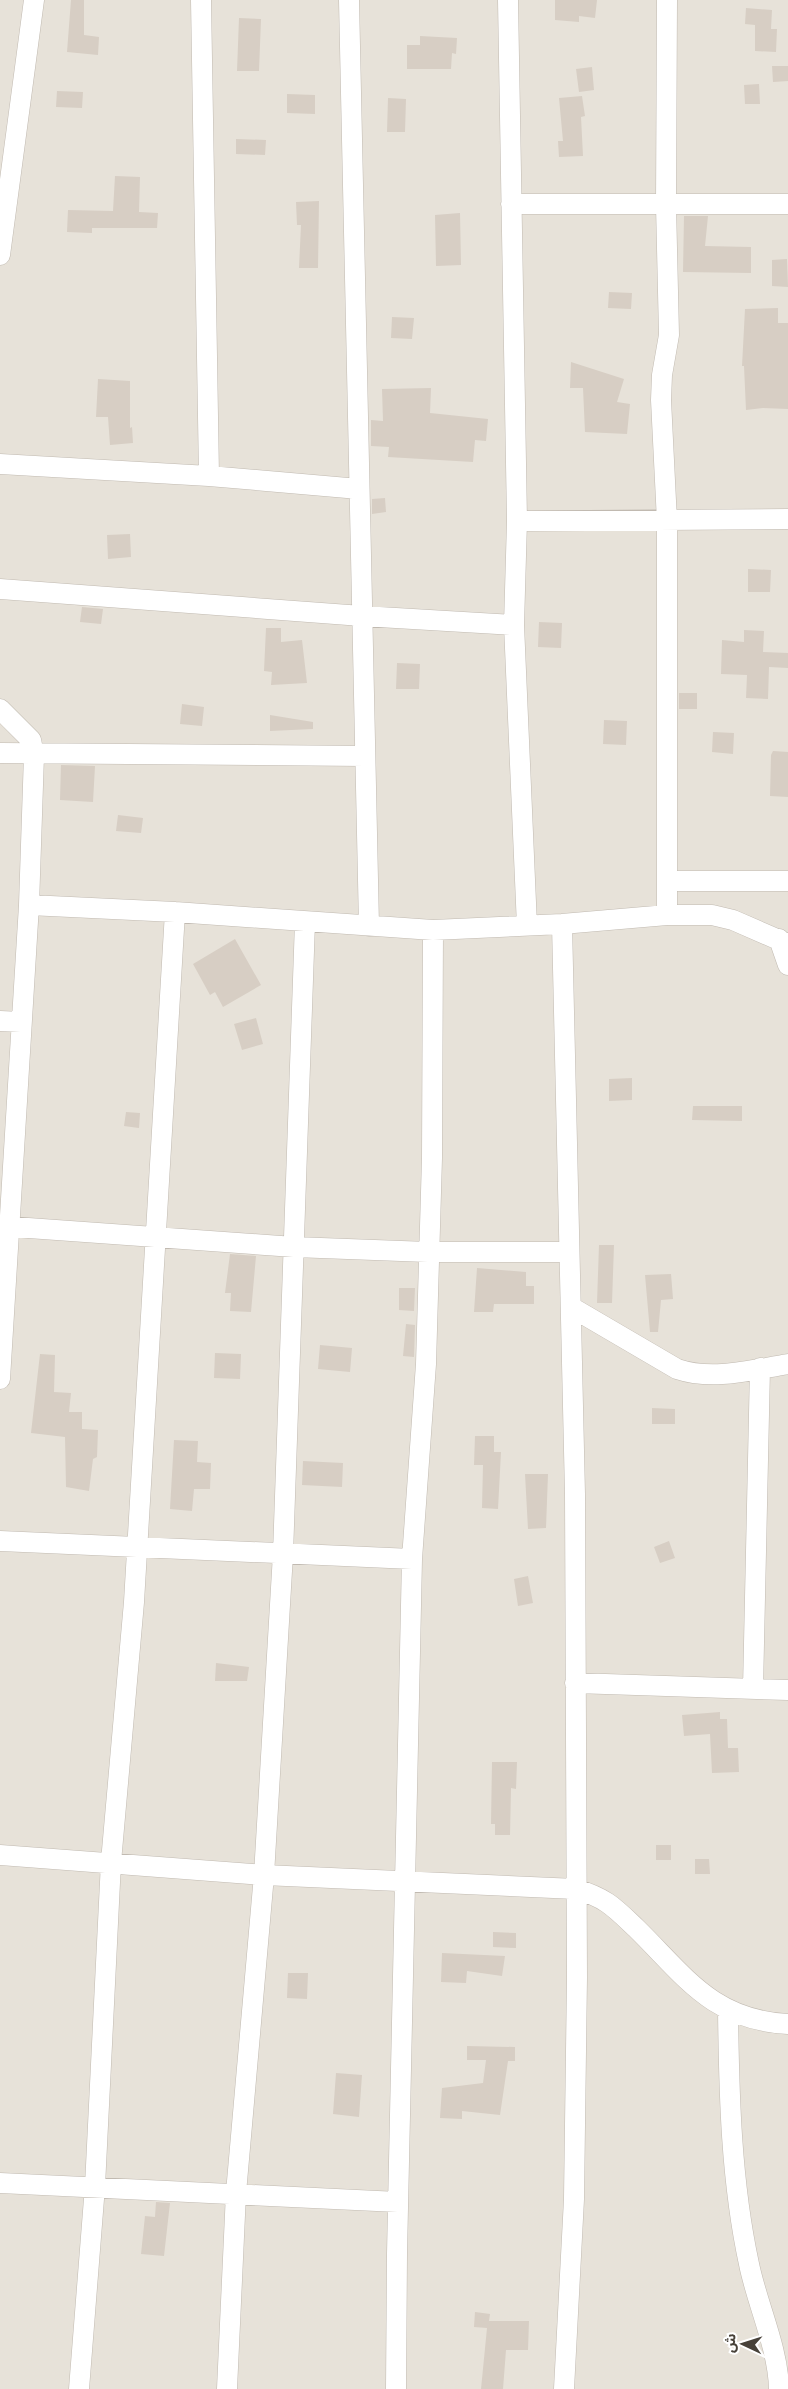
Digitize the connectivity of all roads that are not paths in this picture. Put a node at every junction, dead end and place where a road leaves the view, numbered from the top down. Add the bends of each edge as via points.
1 (34, 0) edge
2 (200, 0) edge
3 (348, 0) edge
4 (508, 0) edge
5 (667, 0) edge
6 (8, 135) edge
7 (512, 204) junction
8 (788, 204) edge
9 (666, 205) junction
10 (0, 255) edge
11 (0, 464) edge
12 (208, 476) junction
13 (359, 489) junction
14 (788, 518) edge
15 (517, 521) junction
16 (667, 521) junction
17 (0, 589) edge
18 (362, 616) junction
19 (514, 625) junction
20 (0, 709) edge
21 (0, 753) edge
22 (34, 755) junction
23 (365, 756) junction
24 (788, 881) edge
25 (667, 882) junction
26 (29, 904) junction
27 (175, 912) junction
28 (667, 915) junction
29 (305, 922) junction
30 (562, 924) junction
31 (369, 926) junction
32 (527, 926) junction
33 (433, 930) junction
34 (784, 942) edge
35 (788, 966) edge
36 (0, 1021) edge
37 (21, 1022) junction
38 (5, 1227) edge
39 (155, 1237) junction
40 (294, 1247) junction
41 (428, 1252) junction
42 (569, 1252) junction
43 (570, 1307) junction
44 (788, 1364) edge
45 (760, 1368) junction
46 (0, 1379) edge
47 (0, 1541) edge
48 (138, 1547) junction
49 (283, 1554) junction
50 (412, 1559) junction
51 (576, 1683) junction
52 (753, 1689) junction
53 (788, 1690) edge
54 (0, 1855) edge
55 (111, 1862) junction
56 (264, 1874) junction
57 (405, 1882) junction
58 (576, 1889) junction
59 (728, 2010) junction
60 (788, 2024) edge
61 (0, 2182) edge
62 (95, 2186) junction
63 (236, 2194) junction
64 (398, 2202) junction
65 (78, 2389) edge
66 (227, 2389) edge
67 (396, 2389) edge
68 (564, 2389) edge
69 (779, 2389) edge

1 - 6 street
2 - 12 street
3 - 13 street
4 - 7 street
5 - 9 street
6 - 10 street
7 - 9 street
7 - 15 street
8 - 9 street
9 - 16 street via 669,335 661,400
11 - 12 street
12 - 13 street
13 - 18 street
14 - 16 street
15 - 16 street
15 - 19 street
16 - 25 street
17 - 18 street
18 - 19 street
18 - 23 street
19 - 32 street
20 - 22 street via 31,740
21 - 22 street
22 - 23 street
22 - 26 street
23 - 31 street
24 - 25 street
25 - 28 street
26 - 27 street
26 - 37 street
27 - 29 street
27 - 39 street
28 - 30 street
28 - 34 street via 712,915 733,920
29 - 31 street
29 - 40 street
30 - 32 street
30 - 42 street
31 - 33 street
32 - 33 street
33 - 41 street via 432,1158
34 - 35 street
36 - 37 street
37 - 38 street
38 - 39 street
38 - 46 street
39 - 40 street
39 - 48 street
40 - 41 street
40 - 49 street
41 - 42 street
41 - 50 street via 426,1364
42 - 43 street
43 - 45 street via 676,1369 712,1376
43 - 51 street
44 - 45 street
45 - 52 street
47 - 48 street
48 - 49 street
48 - 55 street
49 - 50 street
49 - 56 street
50 - 57 street
51 - 52 street
51 - 58 street
52 - 53 street
54 - 55 street
55 - 56 street
55 - 62 street
56 - 57 street
56 - 63 street
57 - 58 street
57 - 64 street
58 - 59 street via 605,1900 682,1976
58 - 68 street via 574,2198
59 - 60 street via 747,2018
59 - 69 street via 730,2120 741,2218 748,2263
61 - 62 street
62 - 63 street
62 - 65 street
63 - 64 street
63 - 66 street
64 - 67 street

